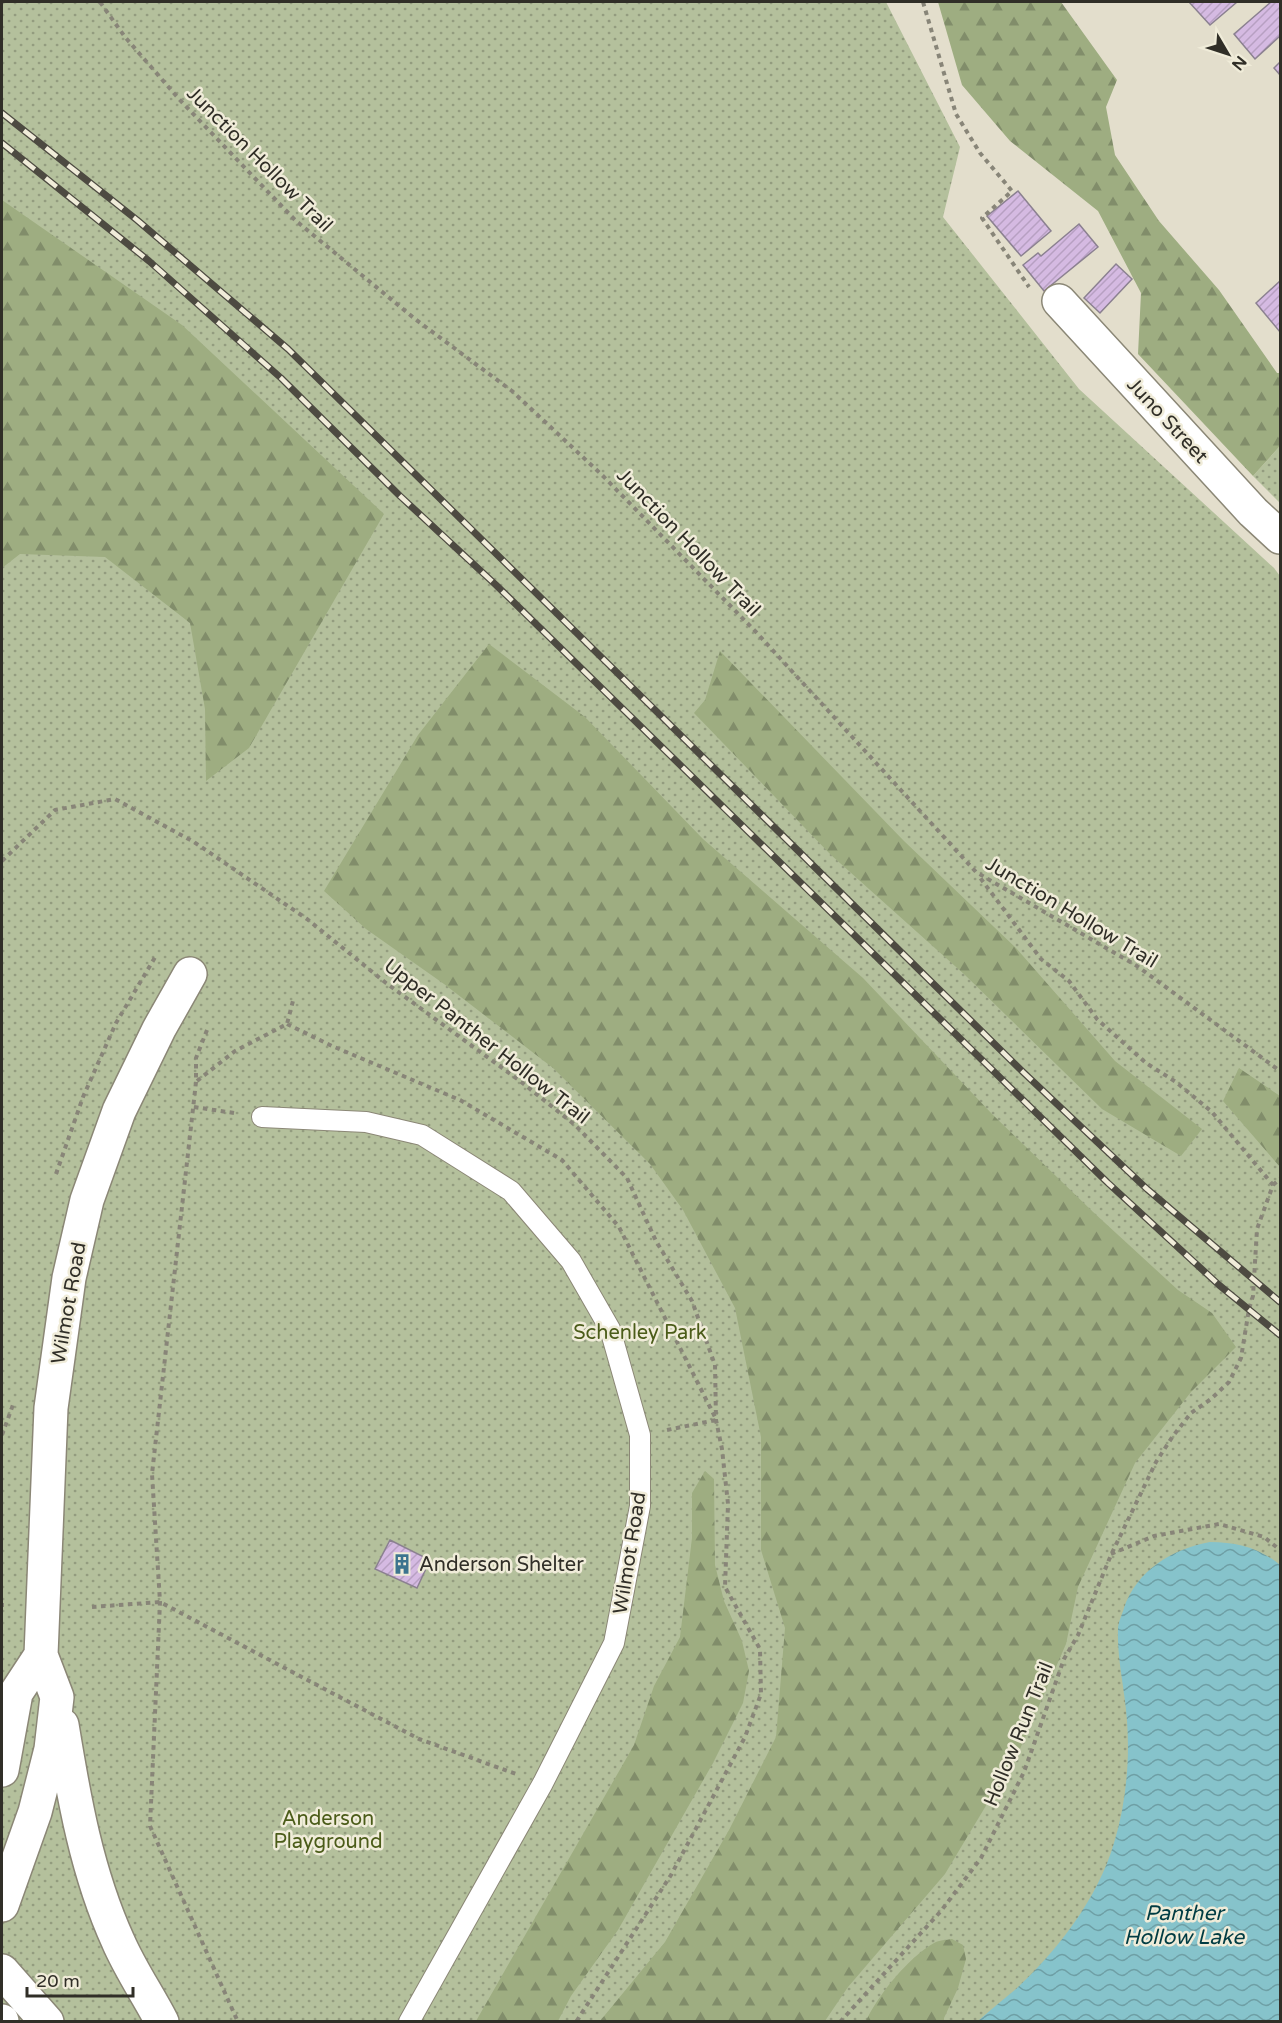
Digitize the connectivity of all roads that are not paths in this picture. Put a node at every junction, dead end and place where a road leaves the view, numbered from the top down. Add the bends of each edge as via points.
1 (1059, 301) road end
2 (1281, 537) edge
3 (190, 974) dead end
4 (262, 1117) road end
5 (41, 1655) junction
6 (57, 1697) junction
7 (9, 1705) edge
8 (2, 1770) edge
9 (2, 1905) edge
10 (2, 1971) edge
11 (47, 2022) edge
12 (162, 2022) edge
13 (409, 2022) edge

1 - 2 main road, Juno Street via 1253,512
3 - 5 main road, Wilmot Road via 119,1111 87,1200 72,1267 51,1408
4 - 13 lane, Wilmot Road via 366,1122 422,1135 511,1191 571,1260 610,1329 640,1435 640,1506 614,1643 543,1783
5 - 6 main road, Wilmot Road
5 - 7 main road
6 - 9 main road, Wilmot Road via 35,1812
6 - 12 main road via 71,1783 93,1878 118,1943
7 - 8 main road
10 - 11 main road

